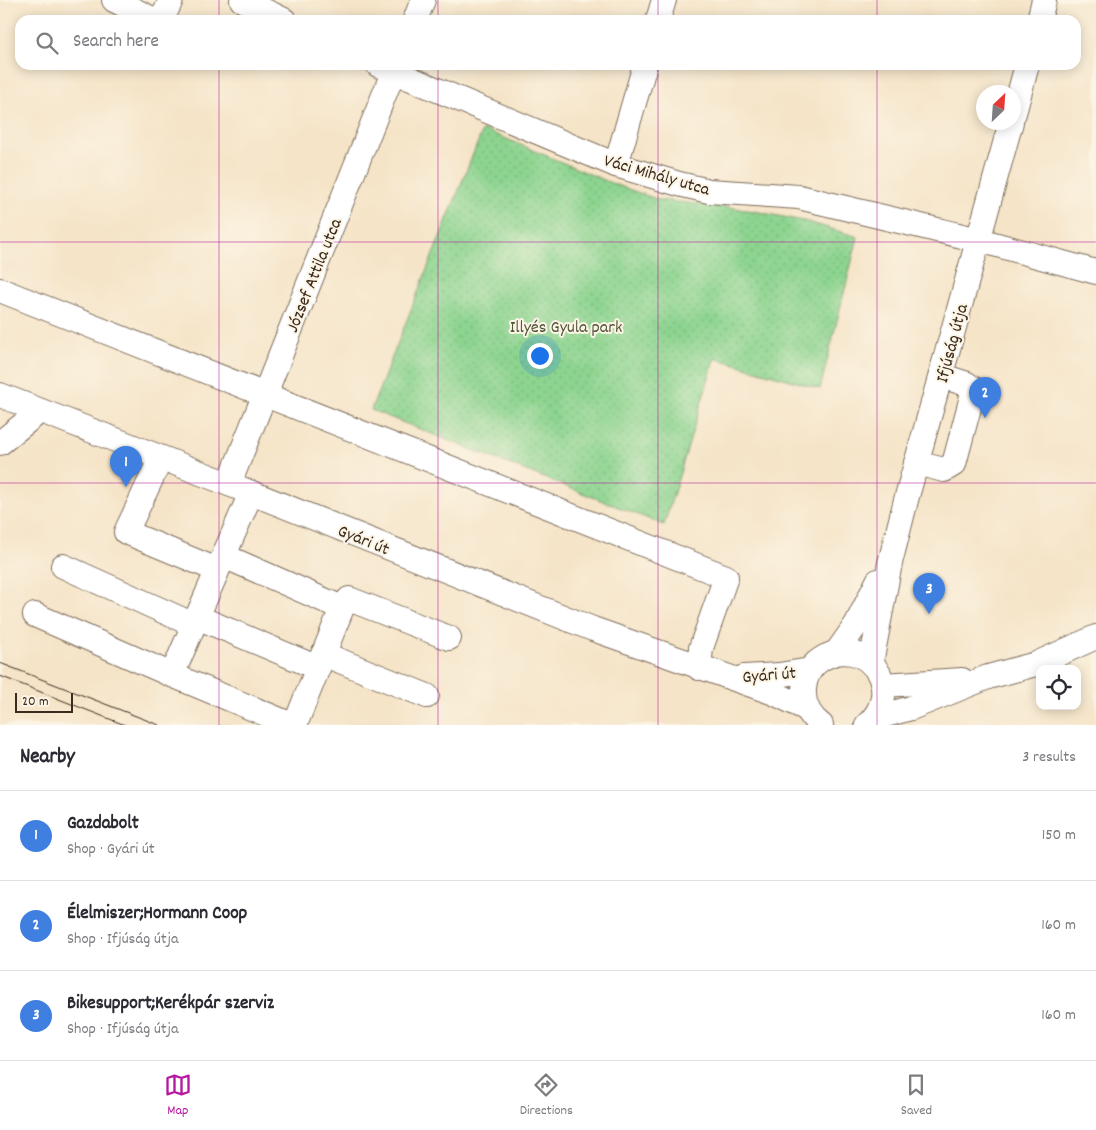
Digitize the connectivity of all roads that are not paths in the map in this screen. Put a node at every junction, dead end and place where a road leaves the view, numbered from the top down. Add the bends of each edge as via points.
1 (114, 0) edge
2 (171, 0) edge
3 (242, 0) edge
4 (423, 0) edge
5 (664, 0) edge
6 (1044, 0) edge
7 (144, 15) edge
8 (164, 15) edge
9 (274, 15) edge
10 (417, 15) edge
11 (660, 15) edge
12 (1040, 15) edge
13 (388, 70) edge
14 (396, 70) edge
15 (644, 70) edge
16 (1026, 70) edge
17 (1021, 87) edge
18 (1009, 130) edge
19 (616, 165) junction
20 (979, 240) junction
21 (1096, 272) edge
22 (0, 290) edge
23 (942, 376) junction
24 (266, 394) junction
25 (0, 395) edge
26 (40, 411) junction
27 (0, 443) edge
28 (161, 458) junction
29 (916, 464) junction
30 (240, 488) junction
31 (890, 562) junction
32 (220, 563) junction
33 (63, 566) dead end
34 (342, 608) junction
35 (35, 615) dead end
36 (196, 621) junction
37 (1096, 637) edge
38 (449, 638) dead end
39 (837, 652) junction
40 (321, 661) junction
41 (871, 663) junction
42 (699, 668) junction
43 (810, 670) junction
44 (172, 675) junction
45 (729, 678) junction
46 (988, 678) junction
47 (883, 685) junction
48 (427, 696) dead end
49 (816, 720) edge
50 (871, 722) edge
51 (294, 725) edge

1 - 7 street
2 - 8 street
3 - 9 street
4 - 10 street
5 - 11 street
6 - 12 street
13 - 24 street, József Attila utca
14 - 19 street, Váci Mihály utca
15 - 19 street
16 - 17 street
18 - 20 street, Ifjúság útja
19 - 20 street, Váci Mihály utca via 709,191 799,197
20 - 21 street, Váci Mihály utca
20 - 23 street, Ifjúság útja
22 - 24 street
23 - 29 street, Ifjúság útja
23 - 29 street via 974,389 954,464 944,470
24 - 30 street, József Attila utca
24 - 42 street via 726,577 701,648
25 - 26 street, Gyári út
26 - 27 street
26 - 28 street, Gyári út
28 - 30 street, Gyári út
28 - 32 street via 126,532
29 - 31 street, Ifjúság útja
30 - 32 street, József Attila utca
30 - 42 street, Gyári út via 584,626
31 - 39 street, Ifjúság útja via 856,626
31 - 41 street, Ifjúság útja
32 - 34 street
32 - 36 street, József Attila utca
33 - 36 street
34 - 38 street via 349,599
34 - 40 street
35 - 44 street
36 - 40 street
36 - 44 street, József Attila utca
37 - 46 street via 1036,664
39 - 41 street via 861,656
39 - 43 street via 817,662
40 - 48 street
40 - 51 street
41 - 47 street
42 - 45 street, Gyári út
43 - 45 street, Gyári út
43 - 49 street via 804,682 803,696
44 - 51 street
45 - 49 street, Gyári út via 774,693
46 - 47 street
46 - 50 street
47 - 50 street via 884,699

